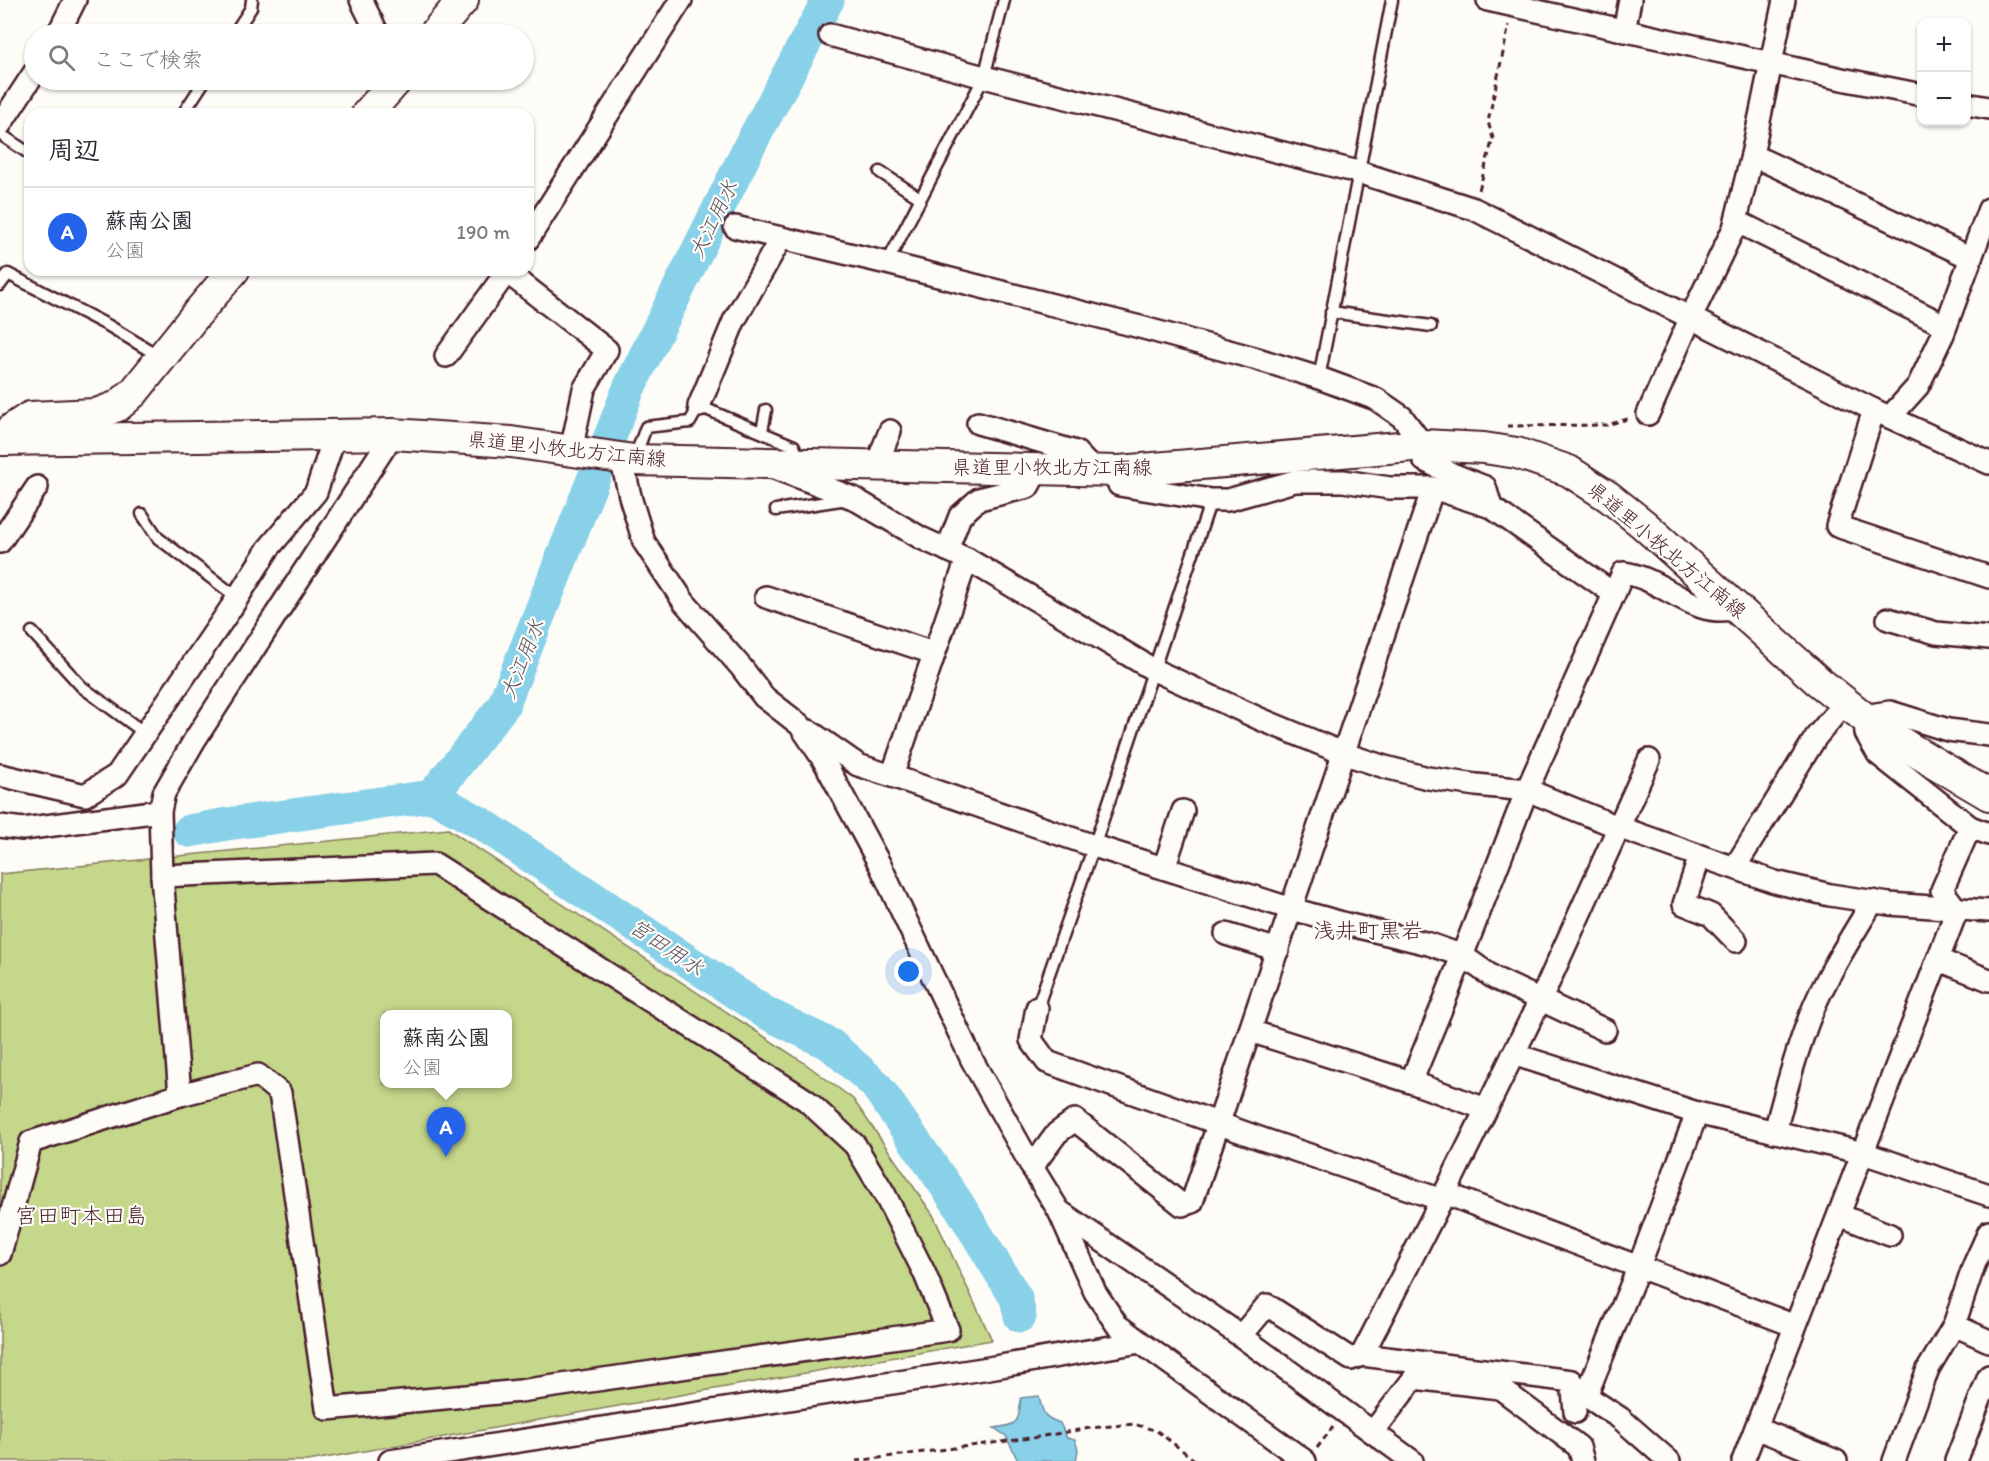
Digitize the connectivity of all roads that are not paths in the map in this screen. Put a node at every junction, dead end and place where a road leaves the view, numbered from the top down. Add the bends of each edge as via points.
1 (75, 0) edge
2 (252, 0) edge
3 (361, 0) edge
4 (463, 0) edge
5 (681, 0) edge
6 (1004, 0) edge
7 (1392, 0) edge
8 (1488, 0) edge
9 (1630, 0) edge
10 (1784, 0) edge
11 (63, 24) edge
12 (241, 24) edge
13 (373, 24) edge
14 (443, 24) edge
15 (1624, 31) junction
16 (830, 36) dead end
17 (1771, 62) junction
18 (984, 77) junction
19 (24, 88) edge
20 (199, 90) edge
21 (388, 90) edge
22 (1917, 94) edge
23 (1971, 105) edge
24 (187, 108) edge
25 (372, 108) edge
26 (1989, 108) edge
27 (0, 125) edge
28 (0, 134) edge
29 (24, 150) edge
30 (1752, 154) junction
31 (880, 171) dead end
32 (1358, 172) junction
33 (920, 198) junction
34 (1989, 210) edge
35 (1736, 222) junction
36 (735, 227) dead end
37 (534, 230) edge
38 (781, 238) junction
39 (1971, 258) junction
40 (887, 263) junction
41 (229, 276) edge
42 (503, 276) edge
43 (513, 276) edge
44 (0, 285) edge
45 (1331, 312) junction
46 (1690, 317) junction
47 (1431, 326) dead end
48 (1946, 326) junction
49 (446, 356) dead end
50 (161, 358) junction
51 (1318, 378) junction
52 (699, 406) junction
53 (766, 410) dead end
54 (1648, 414) road end
55 (1882, 414) junction
56 (978, 423) dead end
57 (762, 431) junction
58 (890, 431) dead end
59 (393, 434) junction
60 (335, 435) junction
61 (2, 440) edge
62 (1423, 445) junction
63 (571, 451) junction
64 (627, 459) junction
65 (763, 463) junction
66 (1989, 463) edge
67 (800, 464) junction
68 (876, 466) junction
69 (1038, 469) junction
70 (1106, 471) junction
71 (37, 487) dead end
72 (1433, 488) junction
73 (853, 498) junction
74 (1211, 500) junction
75 (1491, 507) junction
76 (776, 510) dead end
77 (142, 514) dead end
78 (0, 542) edge
79 (947, 550) junction
80 (967, 559) junction
81 (1989, 577) edge
82 (1614, 594) junction
83 (766, 597) dead end
84 (238, 598) junction
85 (1735, 608) junction
86 (1888, 619) dead end
87 (32, 632) dead end
88 (1989, 638) edge
89 (933, 653) junction
90 (1154, 670) junction
91 (1855, 710) junction
92 (800, 725) junction
93 (146, 734) junction
94 (1986, 739) edge
95 (1345, 754) junction
96 (1649, 760) dead end
97 (0, 775) edge
98 (892, 776) junction
99 (1527, 790) junction
100 (1989, 795) edge
101 (160, 811) junction
102 (1183, 811) dead end
103 (0, 826) edge
104 (1618, 826) junction
105 (1979, 830) edge
106 (1094, 846) junction
107 (1700, 856) junction
108 (1736, 867) junction
109 (1164, 868) junction
110 (162, 876) junction
111 (1873, 901) junction
112 (1292, 909) junction
113 (1957, 910) junction
114 (1989, 911) edge
115 (1226, 934) dead end
116 (1736, 940) dead end
117 (1278, 950) junction
118 (1463, 956) junction
119 (1939, 960) junction
120 (1989, 980) edge
121 (1540, 998) junction
122 (1037, 1008) joint
123 (1605, 1030) dead end
124 (1250, 1031) junction
125 (1513, 1054) junction
126 (1411, 1082) junction
127 (180, 1095) junction
128 (1486, 1109) junction
129 (1697, 1113) junction
130 (1219, 1123) junction
131 (1775, 1132) junction
132 (1863, 1153) junction
133 (1032, 1167) junction
134 (1989, 1195) edge
135 (1444, 1197) junction
136 (1059, 1211) junction
137 (1839, 1215) junction
138 (1989, 1232) edge
139 (1890, 1234) dead end
140 (0, 1254) edge
141 (1640, 1266) junction
142 (1954, 1325) junction
143 (1796, 1326) junction
144 (1241, 1336) junction
145 (1989, 1341) edge
146 (1140, 1342) junction
147 (1362, 1355) junction
148 (1989, 1376) edge
149 (1575, 1412) dead end
150 (1756, 1428) junction
151 (1373, 1432) junction
152 (1309, 1457) edge
153 (390, 1461) edge
154 (1413, 1461) edge
155 (1583, 1461) edge
156 (1669, 1461) edge
157 (1743, 1461) edge
158 (1836, 1461) edge
159 (1894, 1461) edge
160 (1956, 1461) edge

1 - 11 street
2 - 12 lane
3 - 13 street
4 - 14 main road
5 - 37 street
6 - 18 lane
7 - 32 lane
8 - 15 street
9 - 15 street
10 - 17 street
15 - 17 street
16 - 18 street
17 - 22 street
17 - 30 street
18 - 32 street
18 - 33 lane
19 - 27 street
20 - 24 lane
21 - 25 main road
23 - 26 street
28 - 29 lane
30 - 35 street
30 - 39 street
31 - 33 lane
32 - 45 lane
32 - 46 street via 1474,209
33 - 40 lane
34 - 39 street
35 - 46 street
35 - 48 street
36 - 38 street
38 - 40 street
38 - 52 street via 734,321
39 - 48 street
40 - 51 street via 1152,330
41 - 50 main road
42 - 49 street
43 - 63 street via 607,350 584,389
44 - 50 lane via 8,274 109,326
45 - 47 lane
45 - 51 lane
46 - 54 street
46 - 55 street
48 - 55 street via 1918,386
50 - 61 main road via 118,406 96,414 30,417
51 - 62 street via 1376,399 1402,417
52 - 57 lane
52 - 64 lane via 690,422 646,427
53 - 57 lane
55 - 66 street
55 - 81 street via 1837,526
56 - 70 street via 1076,452
57 - 67 lane via 794,446
58 - 68 street
59 - 60 main road, 県道里小牧北方江南線
59 - 63 main road, 県道里小牧北方江南線 via 501,441
59 - 101 street via 194,741 164,793
60 - 61 main road, 県道里小牧北方江南線
60 - 84 street via 316,492 268,549
62 - 70 main road, 県道里小牧北方江南線
62 - 75 street via 1424,460 1485,487
62 - 85 main road, 県道里小牧北方江南線 via 1517,453 1569,471 1643,524
63 - 64 main road, 県道里小牧北方江南線
64 - 65 main road, 県道里小牧北方江南線
64 - 92 street via 631,500 644,542 684,602 764,697
65 - 67 main road, 県道里小牧北方江南線
65 - 73 street
67 - 68 main road, 県道里小牧北方江南線
68 - 69 main road, 県道里小牧北方江南線
69 - 70 main road, 県道里小牧北方江南線
69 - 79 street via 1028,486 973,504 960,516
70 - 74 street via 1119,485
71 - 78 street
72 - 74 street via 1390,488 1343,480 1294,481 1228,500
72 - 75 street
72 - 95 street
73 - 76 lane
73 - 79 street
74 - 90 lane
75 - 82 street
77 - 84 lane via 158,538
79 - 80 street
80 - 89 street
80 - 90 street
82 - 85 street via 1623,573 1636,574 1698,605 1714,610
82 - 99 street
83 - 89 street
84 - 93 street
85 - 91 main road, 県道里小牧北方江南線
86 - 88 street via 1936,633
87 - 93 lane via 82,687
89 - 98 street
90 - 95 street
90 - 106 lane
91 - 94 street via 1890,712
91 - 100 main road, 県道里小牧北方江南線
91 - 105 street via 1878,754
91 - 108 street via 1816,737
92 - 98 street via 858,765
92 - 133 street via 823,759 880,865 972,1060
93 - 97 street via 117,775 86,795
95 - 99 street via 1428,778
95 - 112 street
96 - 104 street
98 - 106 street
99 - 104 street
99 - 118 street
101 - 103 street via 23,829
101 - 110 street
102 - 109 street
104 - 107 street
104 - 121 street
105 - 113 street via 1942,890
106 - 109 street
106 - 122 lane
107 - 108 street
107 - 116 street via 1684,904 1711,915
108 - 111 street via 1775,882
109 - 112 street
110 - 127 street
110 - 127 street via 435,864 806,1100 855,1145 924,1272 948,1330 520,1391 327,1409 280,1093 258,1076
111 - 113 street
111 - 131 street via 1812,1012
112 - 117 street
112 - 118 street
113 - 114 street
113 - 119 street
115 - 117 street
117 - 124 street
118 - 121 street via 1494,978
118 - 126 street
119 - 120 street
119 - 132 street
121 - 123 street
121 - 125 street
122 - 130 street via 1031,1040 1047,1062
124 - 126 street
124 - 130 street
125 - 128 street
125 - 129 street
126 - 128 street
127 - 140 street via 31,1142
128 - 135 street
129 - 131 street
129 - 141 street
130 - 133 street via 1192,1202 1182,1205 1075,1120 1057,1133
130 - 135 street
131 - 132 street
132 - 134 street
132 - 137 street
133 - 136 street
135 - 141 street
135 - 147 street
136 - 144 street
136 - 146 street via 1095,1292 1117,1325
137 - 139 street
137 - 143 street
138 - 142 street
141 - 143 street
141 - 156 street via 1586,1396 1620,1418
142 - 145 street
142 - 159 street via 1928,1369
143 - 150 street
144 - 147 street via 1267,1305 1351,1359
144 - 151 street
146 - 152 street
146 - 153 street
147 - 149 street via 1572,1381
148 - 160 street
150 - 157 street
150 - 158 street
151 - 154 street
151 - 155 street via 1414,1378 1500,1388 1579,1447

